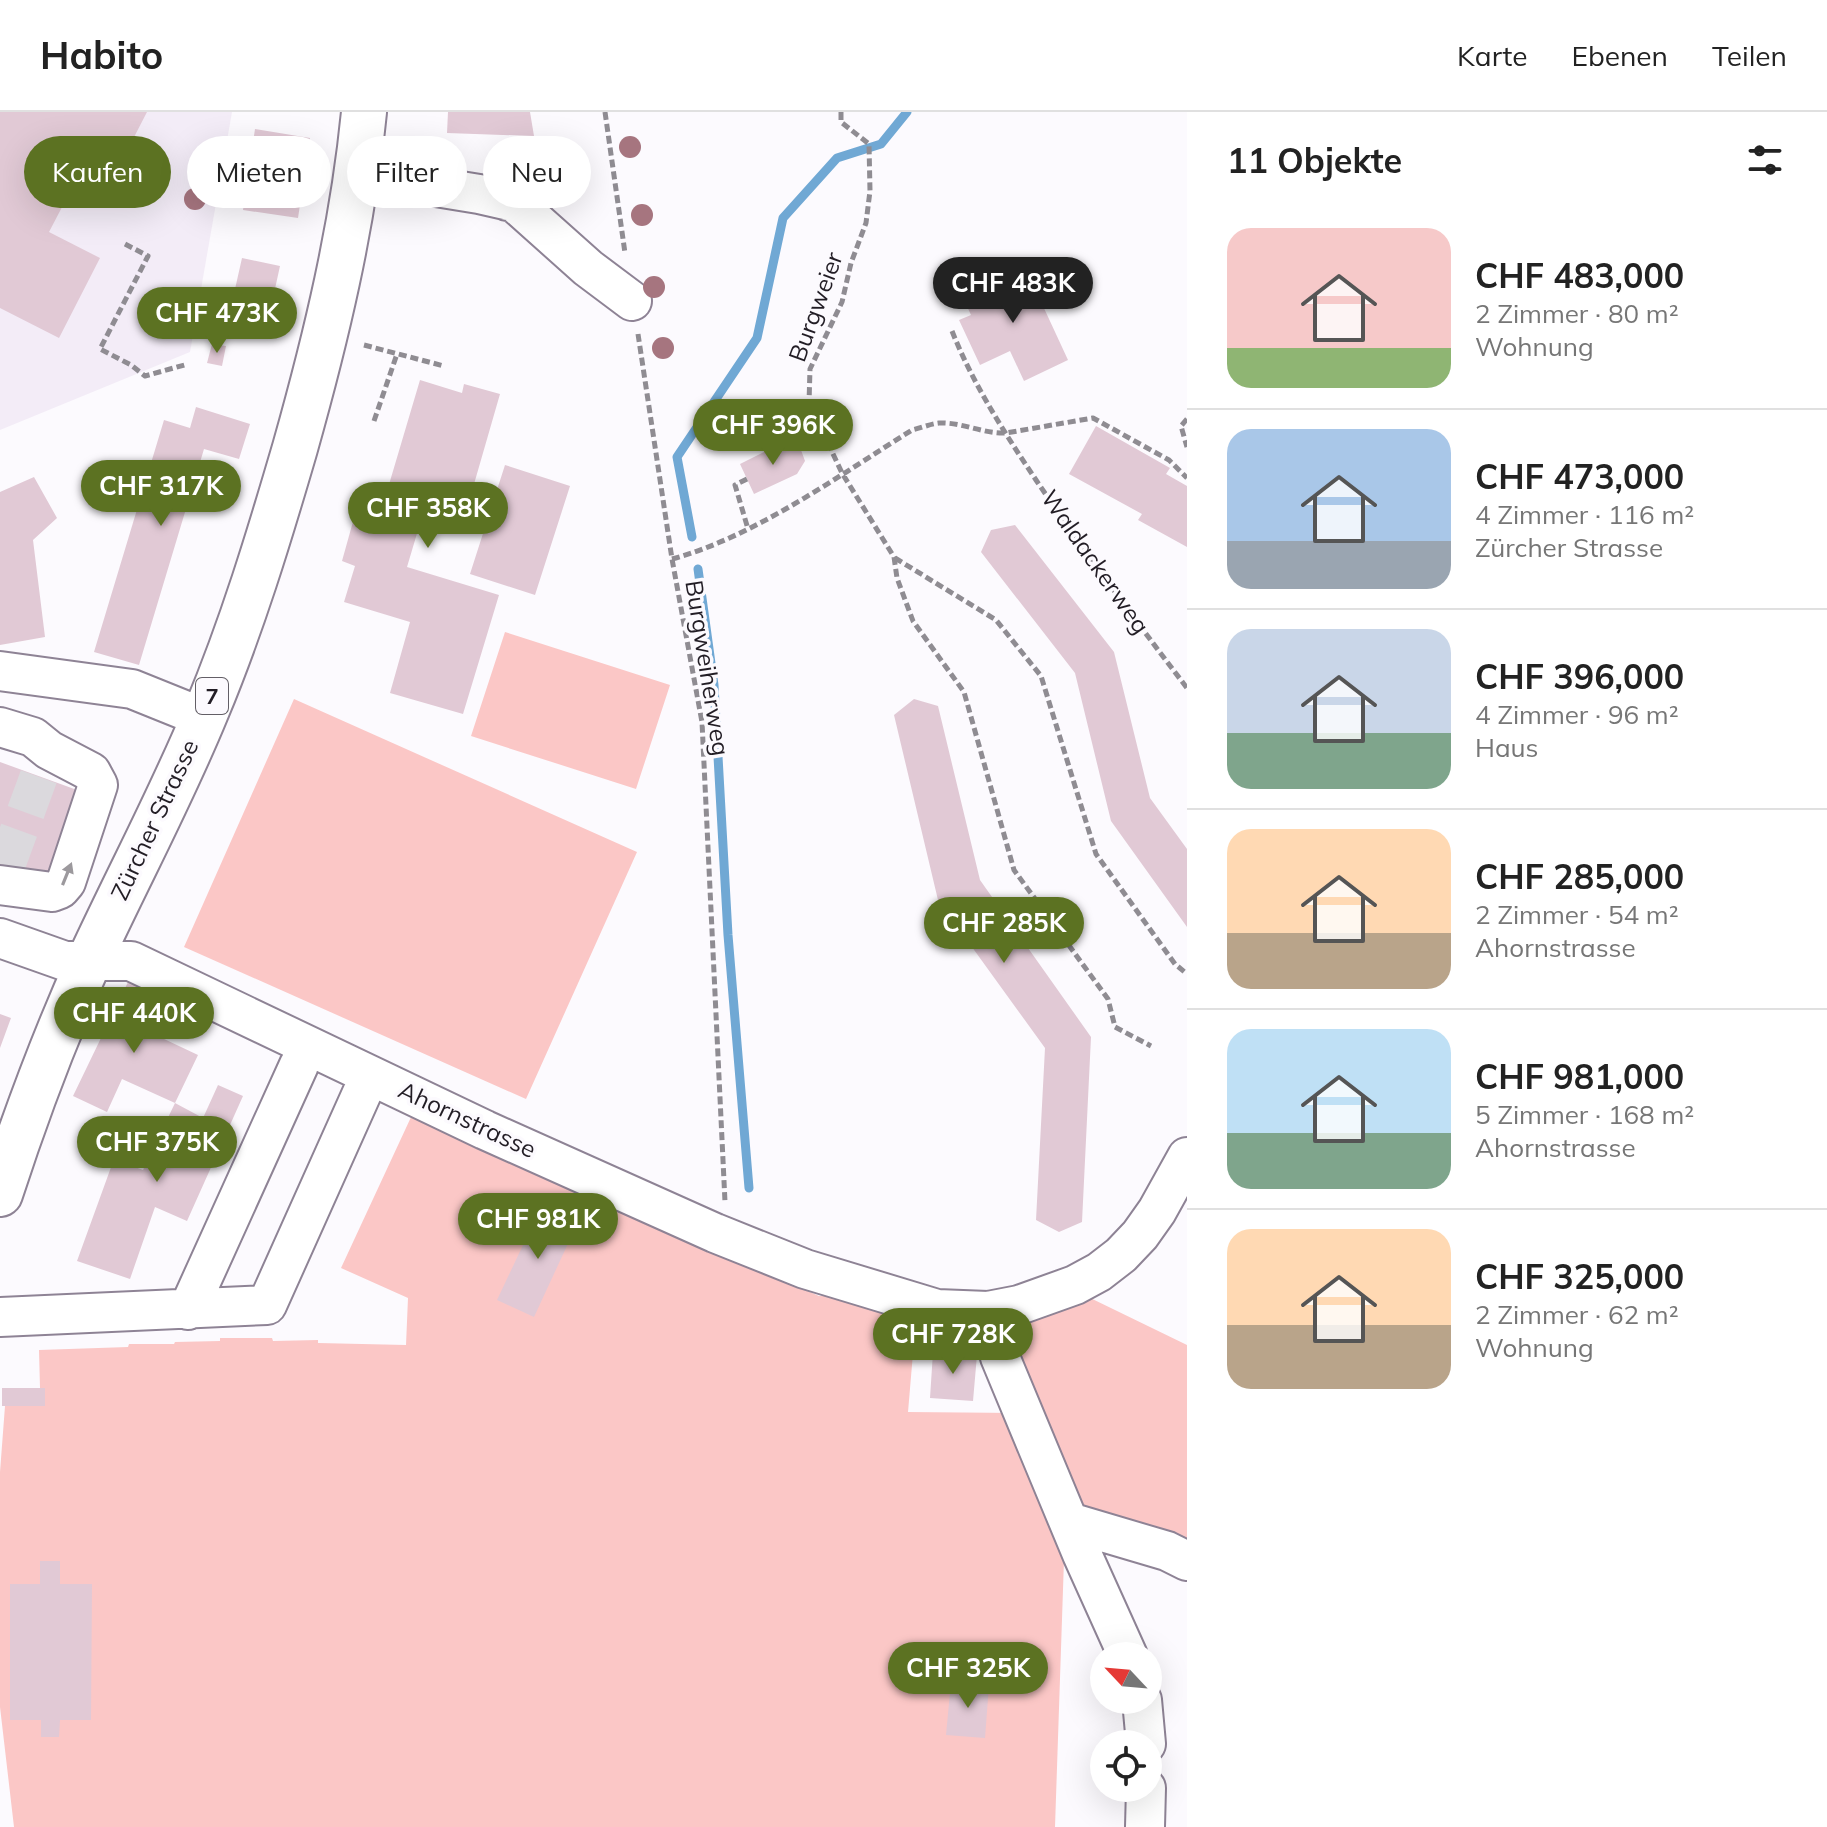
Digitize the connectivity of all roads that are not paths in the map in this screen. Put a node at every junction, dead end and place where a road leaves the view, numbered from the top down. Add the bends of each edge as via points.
1 (364, 112) edge
2 (361, 136) edge
3 (467, 181) edge
4 (350, 208) edge
5 (632, 301) road end
6 (0, 671) edge
7 (204, 718) junction
8 (0, 727) edge
9 (2, 878) edge
10 (0, 938) edge
11 (89, 962) junction
12 (299, 1065) dead end
13 (362, 1093) dead end
14 (1187, 1157) edge
15 (0, 1194) edge
16 (188, 1310) junction
17 (988, 1311) junction
18 (0, 1317) edge
19 (1069, 1522) junction
20 (1187, 1561) edge
21 (1122, 1642) edge
22 (1146, 1802) edge
23 (1145, 1827) edge

1 - 2 main road, Zürcher Strasse / 7
3 - 5 street via 509,184 514,202
4 - 7 main road, Zürcher Strasse / 7 via 307,404 242,617
6 - 7 street via 132,689
7 - 11 main road, Zürcher Strasse / 7
9 -> 8 street via 52,892 60,889 98,785 91,772 44,763 33,737
10 - 11 street, Ahornstrasse via 65,961
11 - 15 main road, Zürcher Strasse / 7 via 21,1127
11 - 17 street, Ahornstrasse via 131,961 485,1130 805,1269 937,1309
12 - 16 street
13 - 16 street via 267,1305
14 - 17 street, Ahornstrasse via 1157,1211 1121,1255 1075,1285
16 - 18 street
17 - 19 street via 1000,1357
19 - 20 street
19 - 21 street
22 - 23 street

